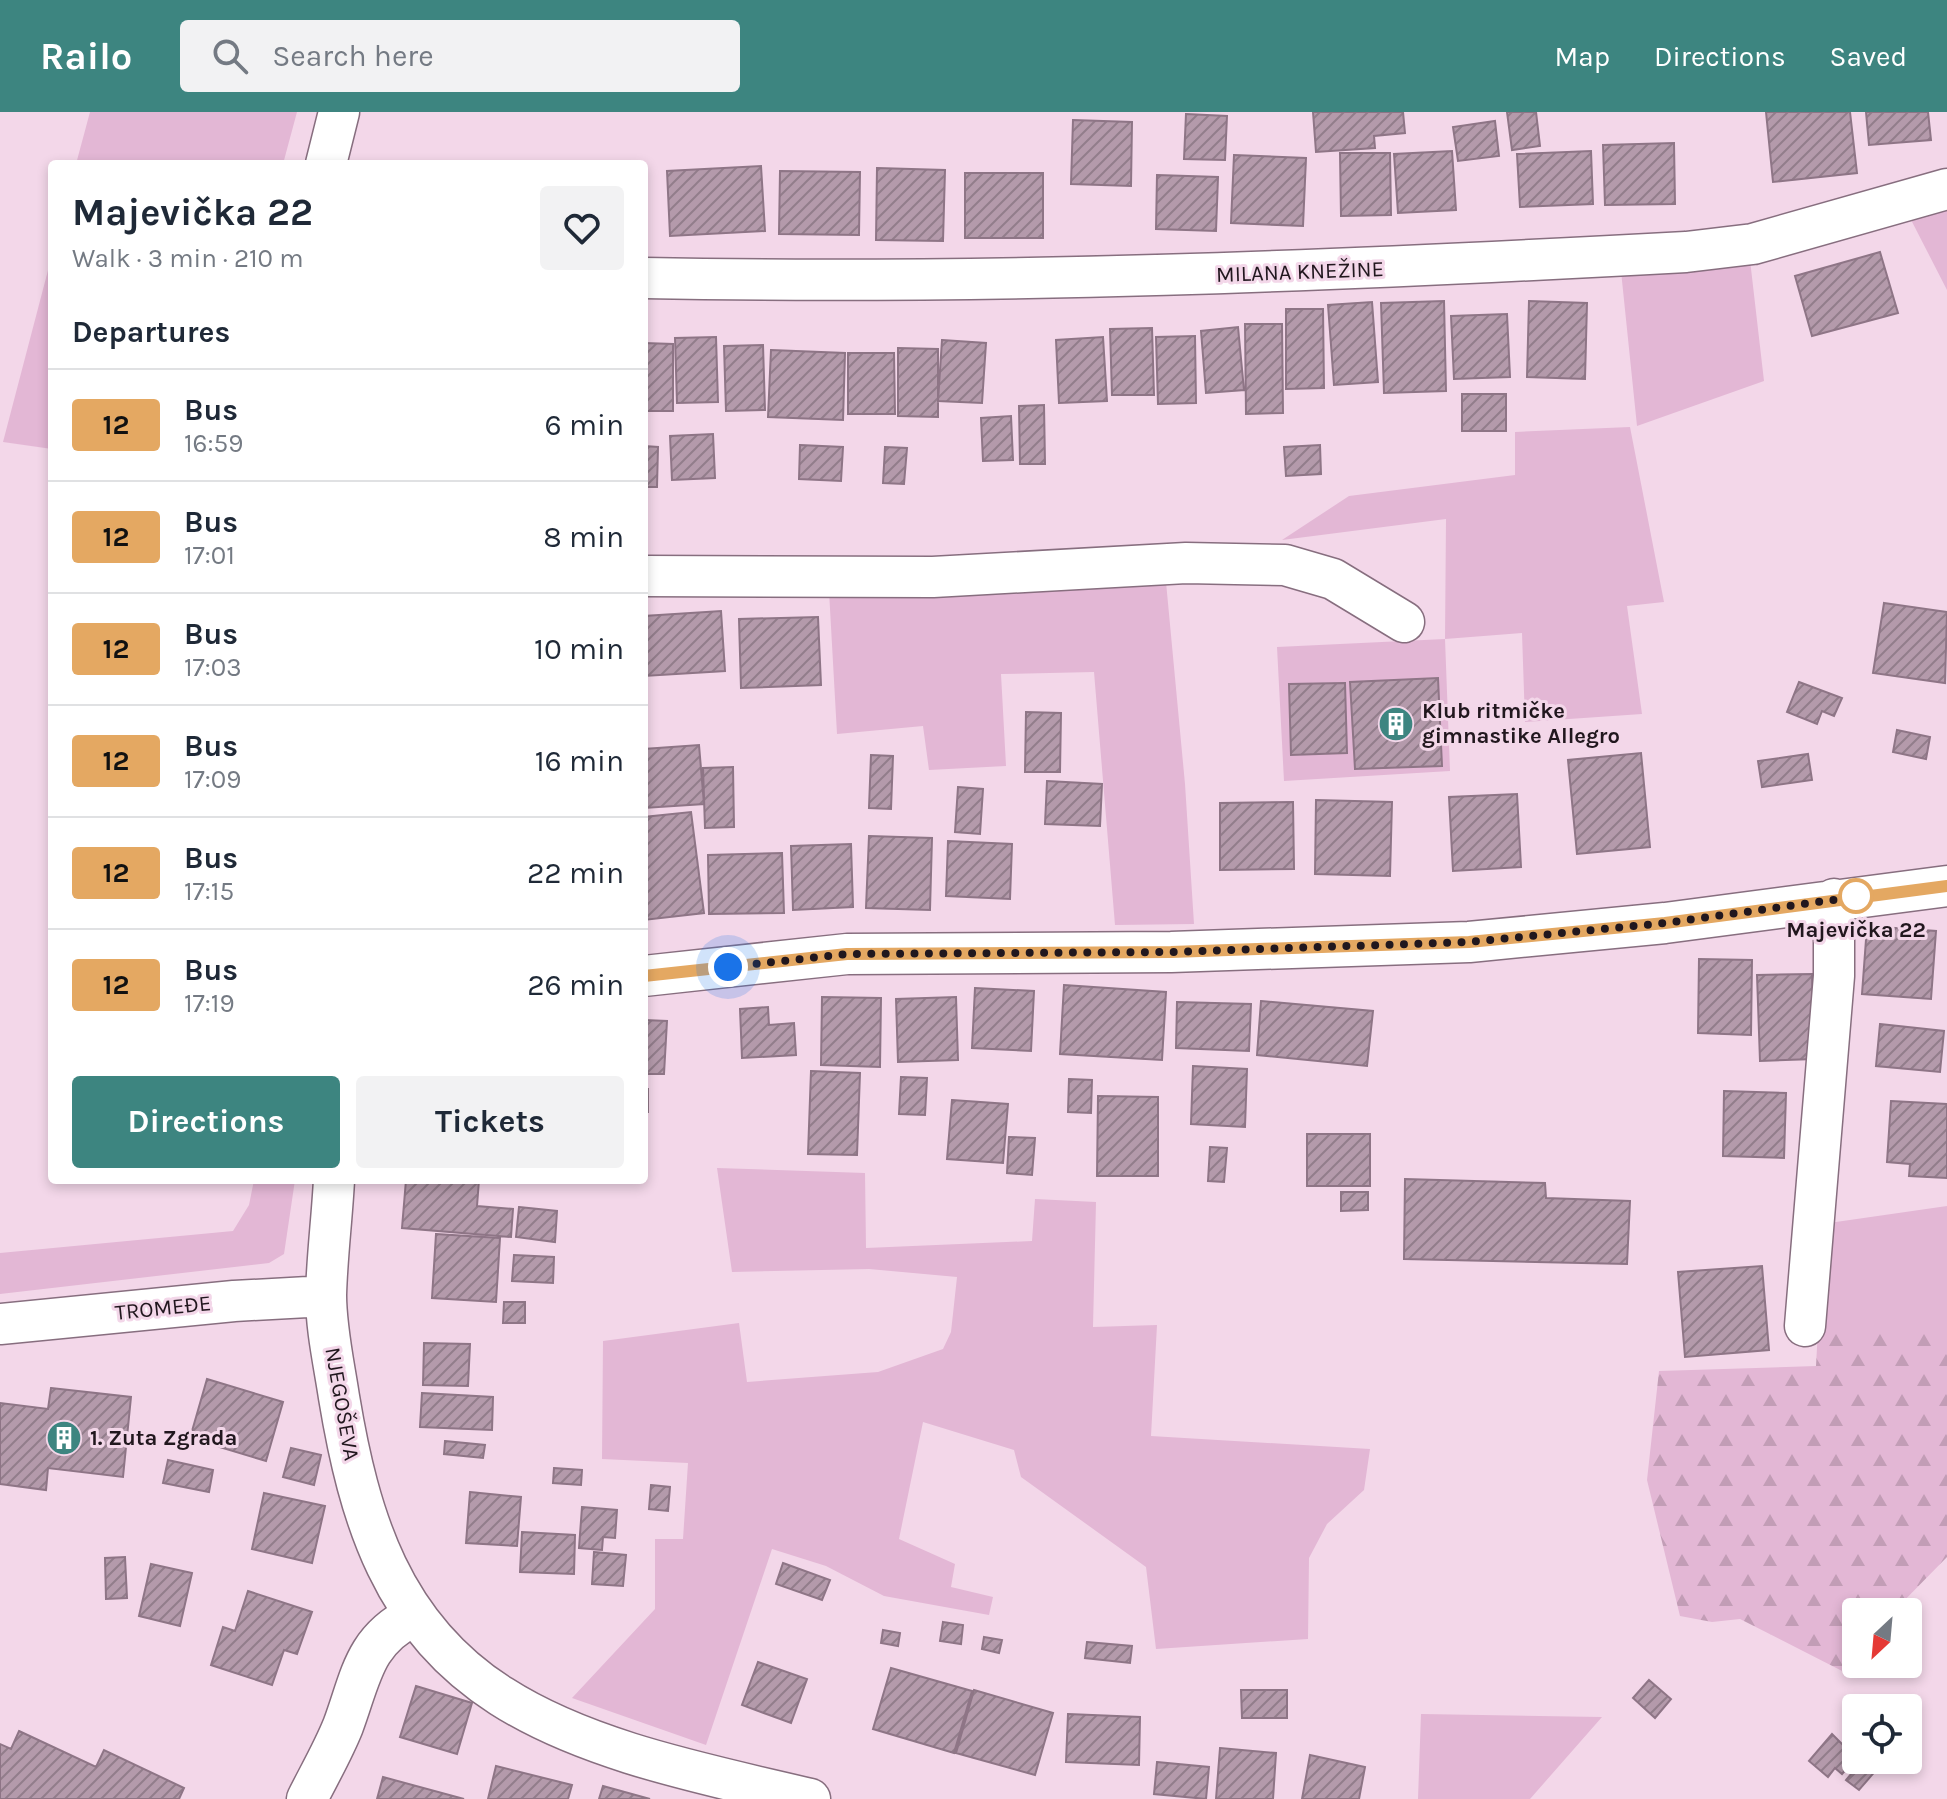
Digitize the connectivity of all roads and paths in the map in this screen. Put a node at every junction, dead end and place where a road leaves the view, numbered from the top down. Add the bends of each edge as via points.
1 (339, 112) edge
2 (327, 160) edge
3 (1947, 189) edge
4 (648, 278) edge
5 (648, 576) edge
6 (1404, 622) dead end
7 (1947, 886) edge
8 (1834, 899) junction
9 (648, 976) edge
10 (334, 1184) edge
11 (326, 1296) junction
12 (0, 1324) edge
13 (1805, 1326) dead end
14 (413, 1616) junction
15 (307, 1799) edge
16 (810, 1799) edge

1 - 2 street
3 - 4 street, MILANA KNEŽINE via 1753,244 1686,252 1153,278
5 - 6 street via 933,577 1186,563 1285,565 1333,579
7 - 8 street
8 - 9 street via 1665,923 1469,942 1171,952 847,954
8 - 13 street via 1834,976
10 - 11 street, NJEGOŠEVA
11 - 12 street, TROMEĐE
11 - 14 street, NJEGOŠEVA via 345,1434 368,1526
14 - 15 street via 382,1635 366,1659 342,1729
14 - 16 street, NJEGOŠEVA via 457,1663 501,1696 565,1728 704,1773

